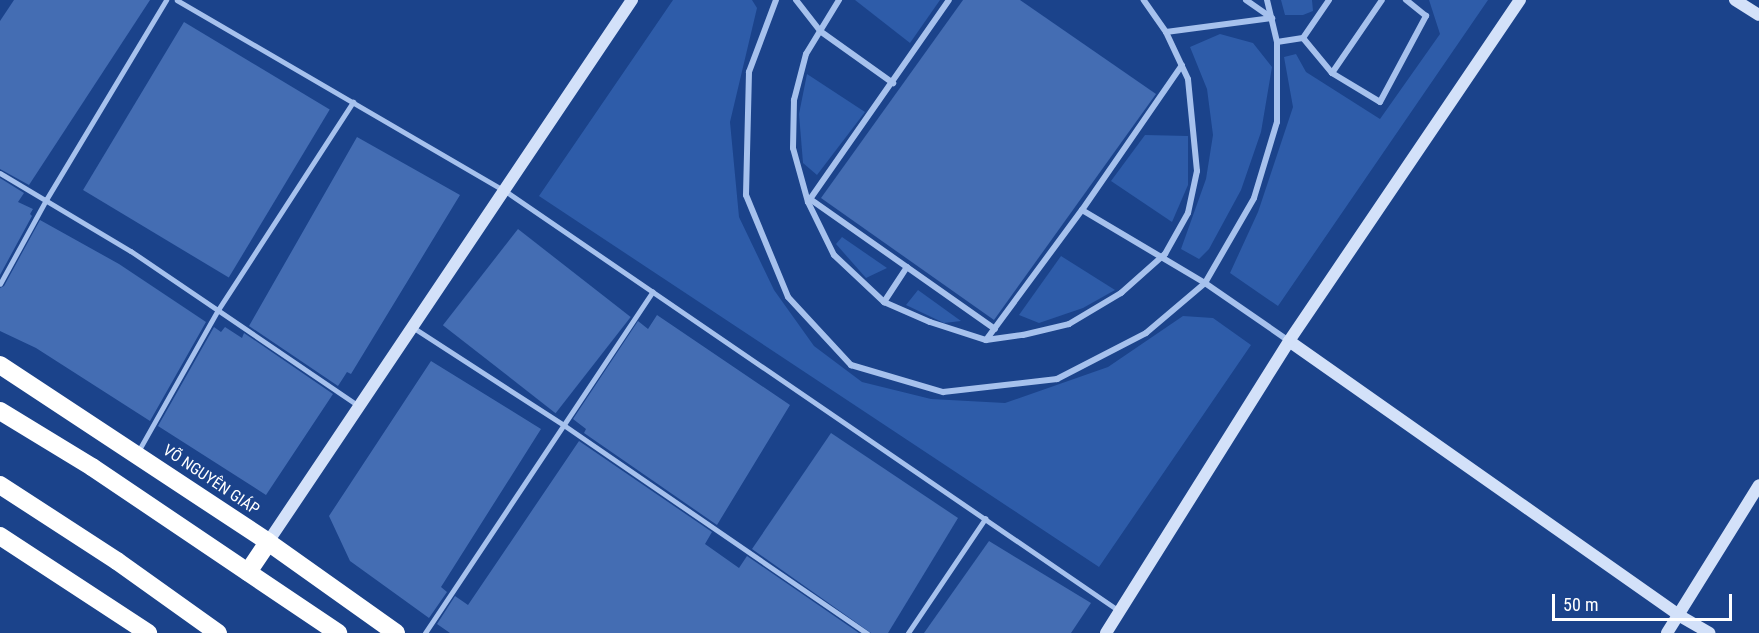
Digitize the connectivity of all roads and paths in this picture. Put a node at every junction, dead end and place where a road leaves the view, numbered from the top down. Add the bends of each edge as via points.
1 (166, 0) edge
2 (177, 0) edge
3 (632, 0) edge
4 (776, 0) edge
5 (796, 0) edge
6 (839, 0) edge
7 (949, 0) edge
8 (1144, 0) edge
9 (1246, 0) edge
10 (1267, 0) edge
11 (1329, 0) edge
12 (1382, 0) edge
13 (1406, 0) edge
14 (1520, 0) edge
15 (1735, 0) edge
16 (1759, 15) edge
17 (1272, 18) junction
18 (819, 31) junction
19 (1166, 32) junction
20 (1304, 38) junction
21 (1277, 42) junction
22 (1182, 65) junction
23 (1332, 73) junction
24 (893, 83) junction
25 (352, 102) junction
26 (0, 173) edge
27 (504, 190) junction
28 (46, 200) junction
29 (809, 200) junction
30 (1082, 210) junction
31 (1162, 256) junction
32 (907, 267) junction
33 (1205, 283) junction
34 (0, 284) edge
35 (652, 292) junction
36 (884, 302) junction
37 (218, 310) junction
38 (412, 327) junction
39 (995, 329) junction
40 (987, 340) junction
41 (1289, 341) junction
42 (0, 365) edge
43 (359, 406) junction
44 (0, 411) edge
45 (564, 425) junction
46 (136, 454) junction
47 (0, 485) edge
48 (1759, 485) edge
49 (985, 519) junction
50 (0, 536) edge
51 (268, 542) junction
52 (248, 572) junction
53 (1119, 611) junction
54 (1680, 616) junction
55 (147, 633) edge
56 (218, 633) edge
57 (338, 633) edge
58 (396, 633) edge
59 (425, 633) edge
60 (867, 633) edge
61 (908, 633) edge
62 (1106, 633) edge
63 (1667, 633) edge
64 (1710, 633) edge

1 - 28 lane
2 - 25 lane
3 - 27 street
4 - 33 street via 749,72 746,195 789,297 850,365 943,392 1057,379 1146,333
5 - 18 street
6 - 18 street
7 - 24 street
8 - 19 street
9 - 17 street
10 - 17 street
11 - 20 street
12 - 23 street
13 - 23 street via 1426,16 1380,102
14 - 41 street
15 - 16 street
17 - 19 street
17 - 21 street
18 - 24 street
18 - 29 street via 806,54 794,100 793,148
19 - 22 street
20 - 21 street
20 - 23 street
21 - 33 street via 1277,122 1254,198
22 - 30 street
22 - 31 street via 1188,79 1197,171 1188,213
24 - 29 street
25 - 27 lane
25 - 37 lane
26 - 28 lane
27 - 35 lane
27 - 38 street
28 - 34 lane
28 - 37 lane
29 - 32 street
29 - 36 street via 834,255
30 - 31 street
30 - 39 street
31 - 33 street
31 - 40 street via 1121,293 1069,324
32 - 36 street
32 - 39 street
33 - 41 street
35 - 45 lane
35 - 49 lane
36 - 40 street
37 - 43 lane
37 - 46 lane
38 - 43 street
38 - 45 lane
39 - 40 street
41 - 53 street
41 - 54 street
42 - 46 highway, VÕ NGUYÊN GIÁP
43 - 51 street
44 - 52 highway via 92,467
45 - 59 lane
45 - 60 lane
46 - 51 highway, VÕ NGUYÊN GIÁP
47 - 56 highway
48 - 54 street
49 - 53 lane
49 - 61 lane
50 - 55 highway
51 - 52 highway
51 - 58 highway, VÕ NGUYÊN GIÁP
52 - 57 highway
53 - 62 street
54 - 63 street
54 - 64 street

